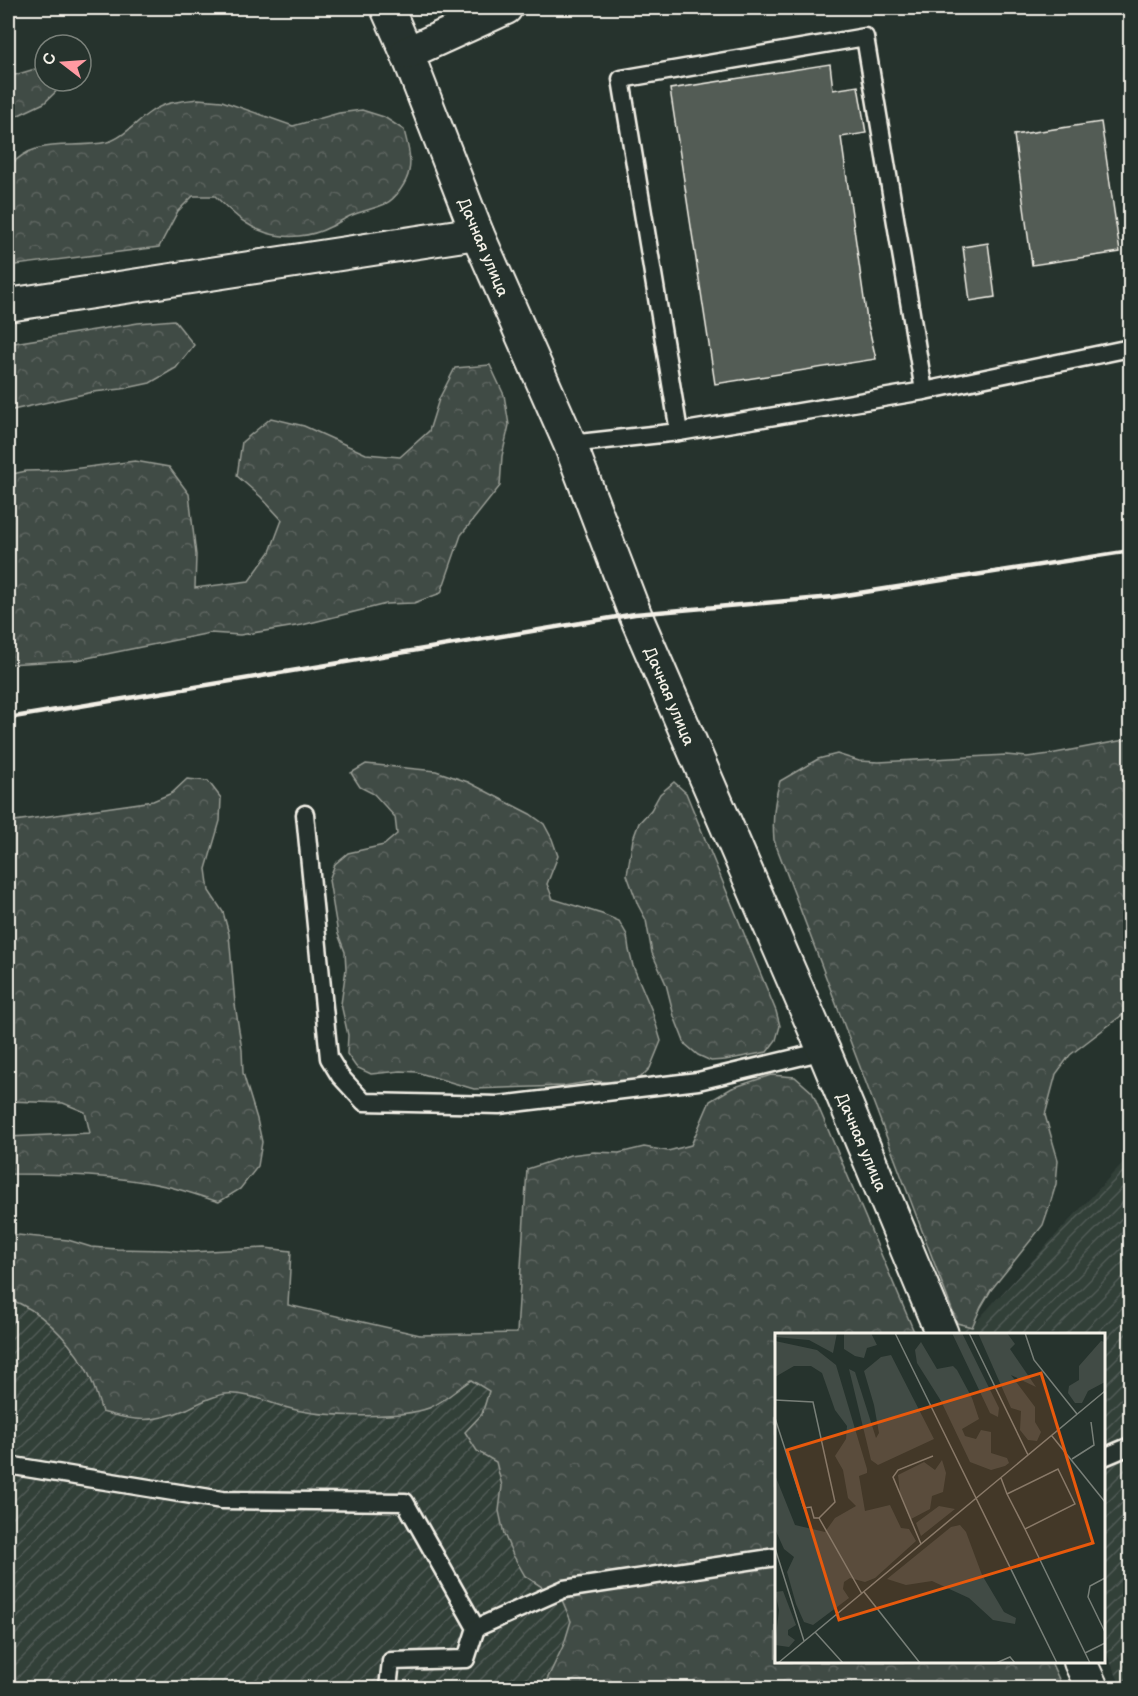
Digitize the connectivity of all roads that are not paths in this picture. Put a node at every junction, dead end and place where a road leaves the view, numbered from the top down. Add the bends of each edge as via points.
1 (387, 8) edge
2 (506, 8) edge
3 (407, 53) junction
4 (477, 233) junction
5 (8, 305) edge
6 (1131, 348) edge
7 (924, 391) junction
8 (679, 432) junction
9 (570, 444) junction
10 (305, 814) dead end
11 (824, 1051) junction
12 (941, 1333) edge
13 (1131, 1446) edge
14 (1105, 1457) edge
15 (8, 1465) edge
16 (775, 1557) edge
17 (476, 1628) junction
18 (1080, 1663) edge
19 (388, 1689) edge
20 (1092, 1689) edge

1 - 3 street, Дачная улица
2 - 3 street
3 - 4 street, Дачная улица
4 - 5 street
4 - 9 street, Дачная улица
6 - 7 lane
7 - 8 lane
7 - 8 lane via 865,37 621,79
8 - 9 lane
9 - 11 street, Дачная улица via 635,614
10 - 11 lane via 329,1058 364,1102 499,1105 698,1081
11 - 12 street, Дачная улица
13 - 14 lane
15 - 17 lane via 222,1500 405,1502
16 - 17 lane via 564,1589
17 - 19 lane via 466,1659 391,1661
18 - 20 street

